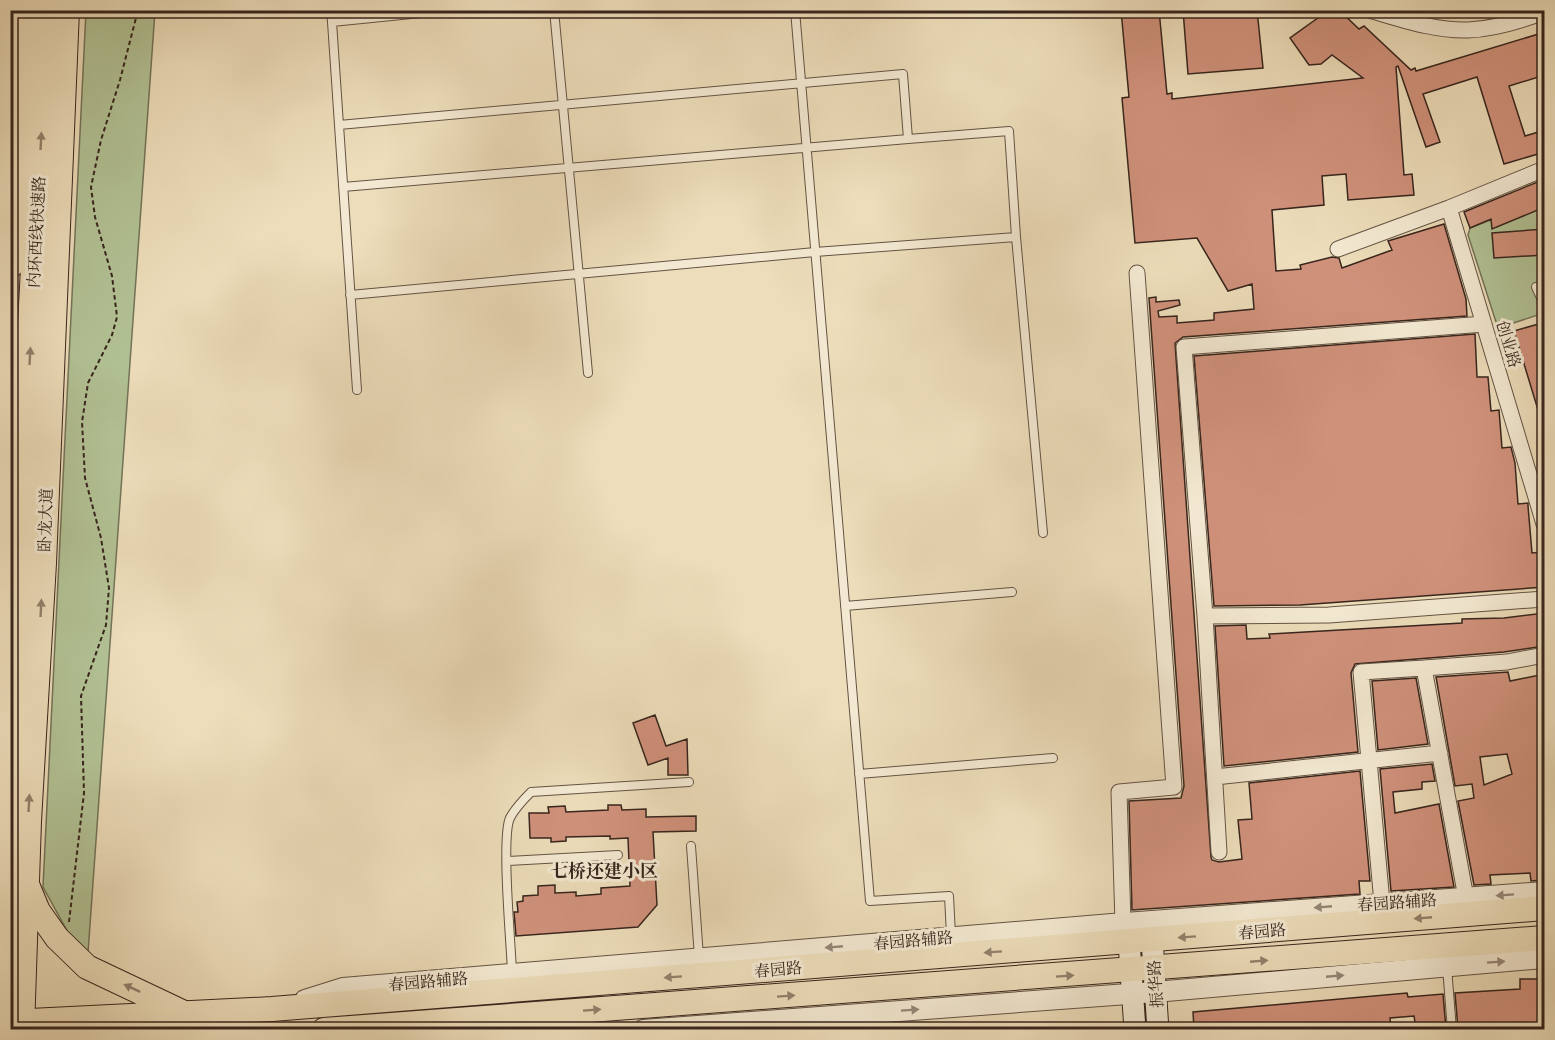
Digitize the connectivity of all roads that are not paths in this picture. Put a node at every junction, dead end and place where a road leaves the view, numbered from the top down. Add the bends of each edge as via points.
1 (22, 10) edge
2 (48, 10) edge
3 (66, 10) edge
4 (80, 10) edge
5 (331, 10) edge
6 (451, 10) edge
7 (554, 10) edge
8 (795, 10) edge
9 (1369, 10) edge
10 (1545, 12) edge
11 (332, 22) junction
12 (801, 85) junction
13 (563, 104) junction
14 (339, 124) junction
15 (908, 139) junction
16 (807, 147) junction
17 (569, 168) junction
18 (1545, 169) edge
19 (343, 187) junction
20 (1449, 208) junction
21 (1016, 237) junction
22 (1338, 249) dead end
23 (815, 252) junction
24 (10, 265) edge
25 (1137, 273) dead end
26 (578, 274) junction
27 (1545, 286) edge
28 (350, 295) junction
29 (1545, 304) edge
30 (1484, 324) junction
31 (588, 373) dead end
32 (357, 390) dead end
33 (1545, 524) edge
34 (1042, 533) dead end
35 (43, 563) junction
36 (1011, 592) dead end
37 (1545, 599) edge
38 (845, 606) junction
39 (1205, 616) junction
40 (1545, 655) edge
41 (1425, 668) junction
42 (1440, 753) junction
43 (1053, 758) dead end
44 (1369, 760) junction
45 (859, 774) junction
46 (1215, 777) junction
47 (688, 782) dead end
48 (10, 813) edge
49 (691, 846) dead end
50 (1219, 852) dead end
51 (618, 855) dead end
52 (508, 861) junction
53 (26, 882) junction
54 (1545, 892) edge
55 (1468, 906) junction
56 (1545, 908) edge
57 (1382, 912) junction
58 (1228, 924) junction
59 (1135, 935) junction
60 (1545, 938) edge
61 (952, 946) junction
62 (1447, 956) junction
63 (1545, 958) edge
64 (700, 966) junction
65 (1143, 981) junction
66 (512, 982) junction
67 (970, 994) junction
68 (700, 1002) junction
69 (185, 1012) junction
70 (18, 1024) edge
71 (696, 1028) edge
72 (324, 1029) edge
73 (643, 1029) edge
74 (1135, 1029) edge
75 (1158, 1029) edge
76 (1452, 1029) edge

1 - 24 highway, 内环西线快速路
48 -> 2 highway, 内环西线快速路
3 - 35 highway, 卧龙大道
4 - 35 highway via 68,372
5 - 11 lane
6 - 11 lane
7 - 13 lane
8 - 12 lane
9 - 10 street via 1424,25 1468,30 1516,22
11 - 14 lane
12 - 13 lane
12 - 15 lane via 903,74
12 - 16 lane
13 - 14 lane
13 - 17 lane
14 - 19 lane
15 - 16 lane
15 - 21 lane via 1009,131
16 - 17 lane
16 - 23 lane
17 - 19 lane
17 - 26 lane
18 - 20 street
19 - 28 lane
20 - 22 street
20 - 30 street, 创业路
21 - 23 lane
21 - 34 lane
23 - 26 lane
23 - 38 lane
25 - 59 street via 1174,787 1119,792
26 - 28 lane
26 - 31 lane
27 - 29 lane via 1536,286
28 - 32 lane
30 - 33 street, 创业路
30 - 39 street via 1184,347
53 -> 35 highway, 卧龙大道
36 - 38 lane
37 - 39 street via 1329,615
38 - 45 lane
39 - 46 street
40 - 41 street
41 - 42 street
41 - 44 street via 1361,672
42 - 44 street
42 - 55 street
43 - 45 lane
44 - 46 street
44 - 57 street
45 - 61 lane via 870,901 949,896
46 - 50 street
47 - 52 lane via 531,792 509,820
49 - 64 lane
51 - 52 lane
52 - 66 lane
69 -> 53 main road via 87,967 38,911
53 - 70 highway, 卧龙大道
54 -> 55 street
55 - 56 main road, 春园路
55 -> 57 main road, 春园路
57 -> 58 main road, 春园路
58 -> 59 main road, 春园路
58 - 59 street
59 -> 61 main road, 春园路
59 - 65 main road, 振华路
60 - 62 main road, 春园路
61 -> 64 main road, 春园路
62 -> 63 street
65 -> 62 main road, 春园路
62 - 76 lane
64 -> 66 main road, 春园路
67 -> 65 main road, 春园路
65 - 74 main road, 振华路
65 - 75 main road, 振华路
66 - 69 main road, 春园路 via 284,1007
68 -> 67 main road, 春园路
71 -> 67 street
68 - 71 street
72 -> 68 main road, 春园路
69 - 70 main road, 春园路
71 - 73 street

